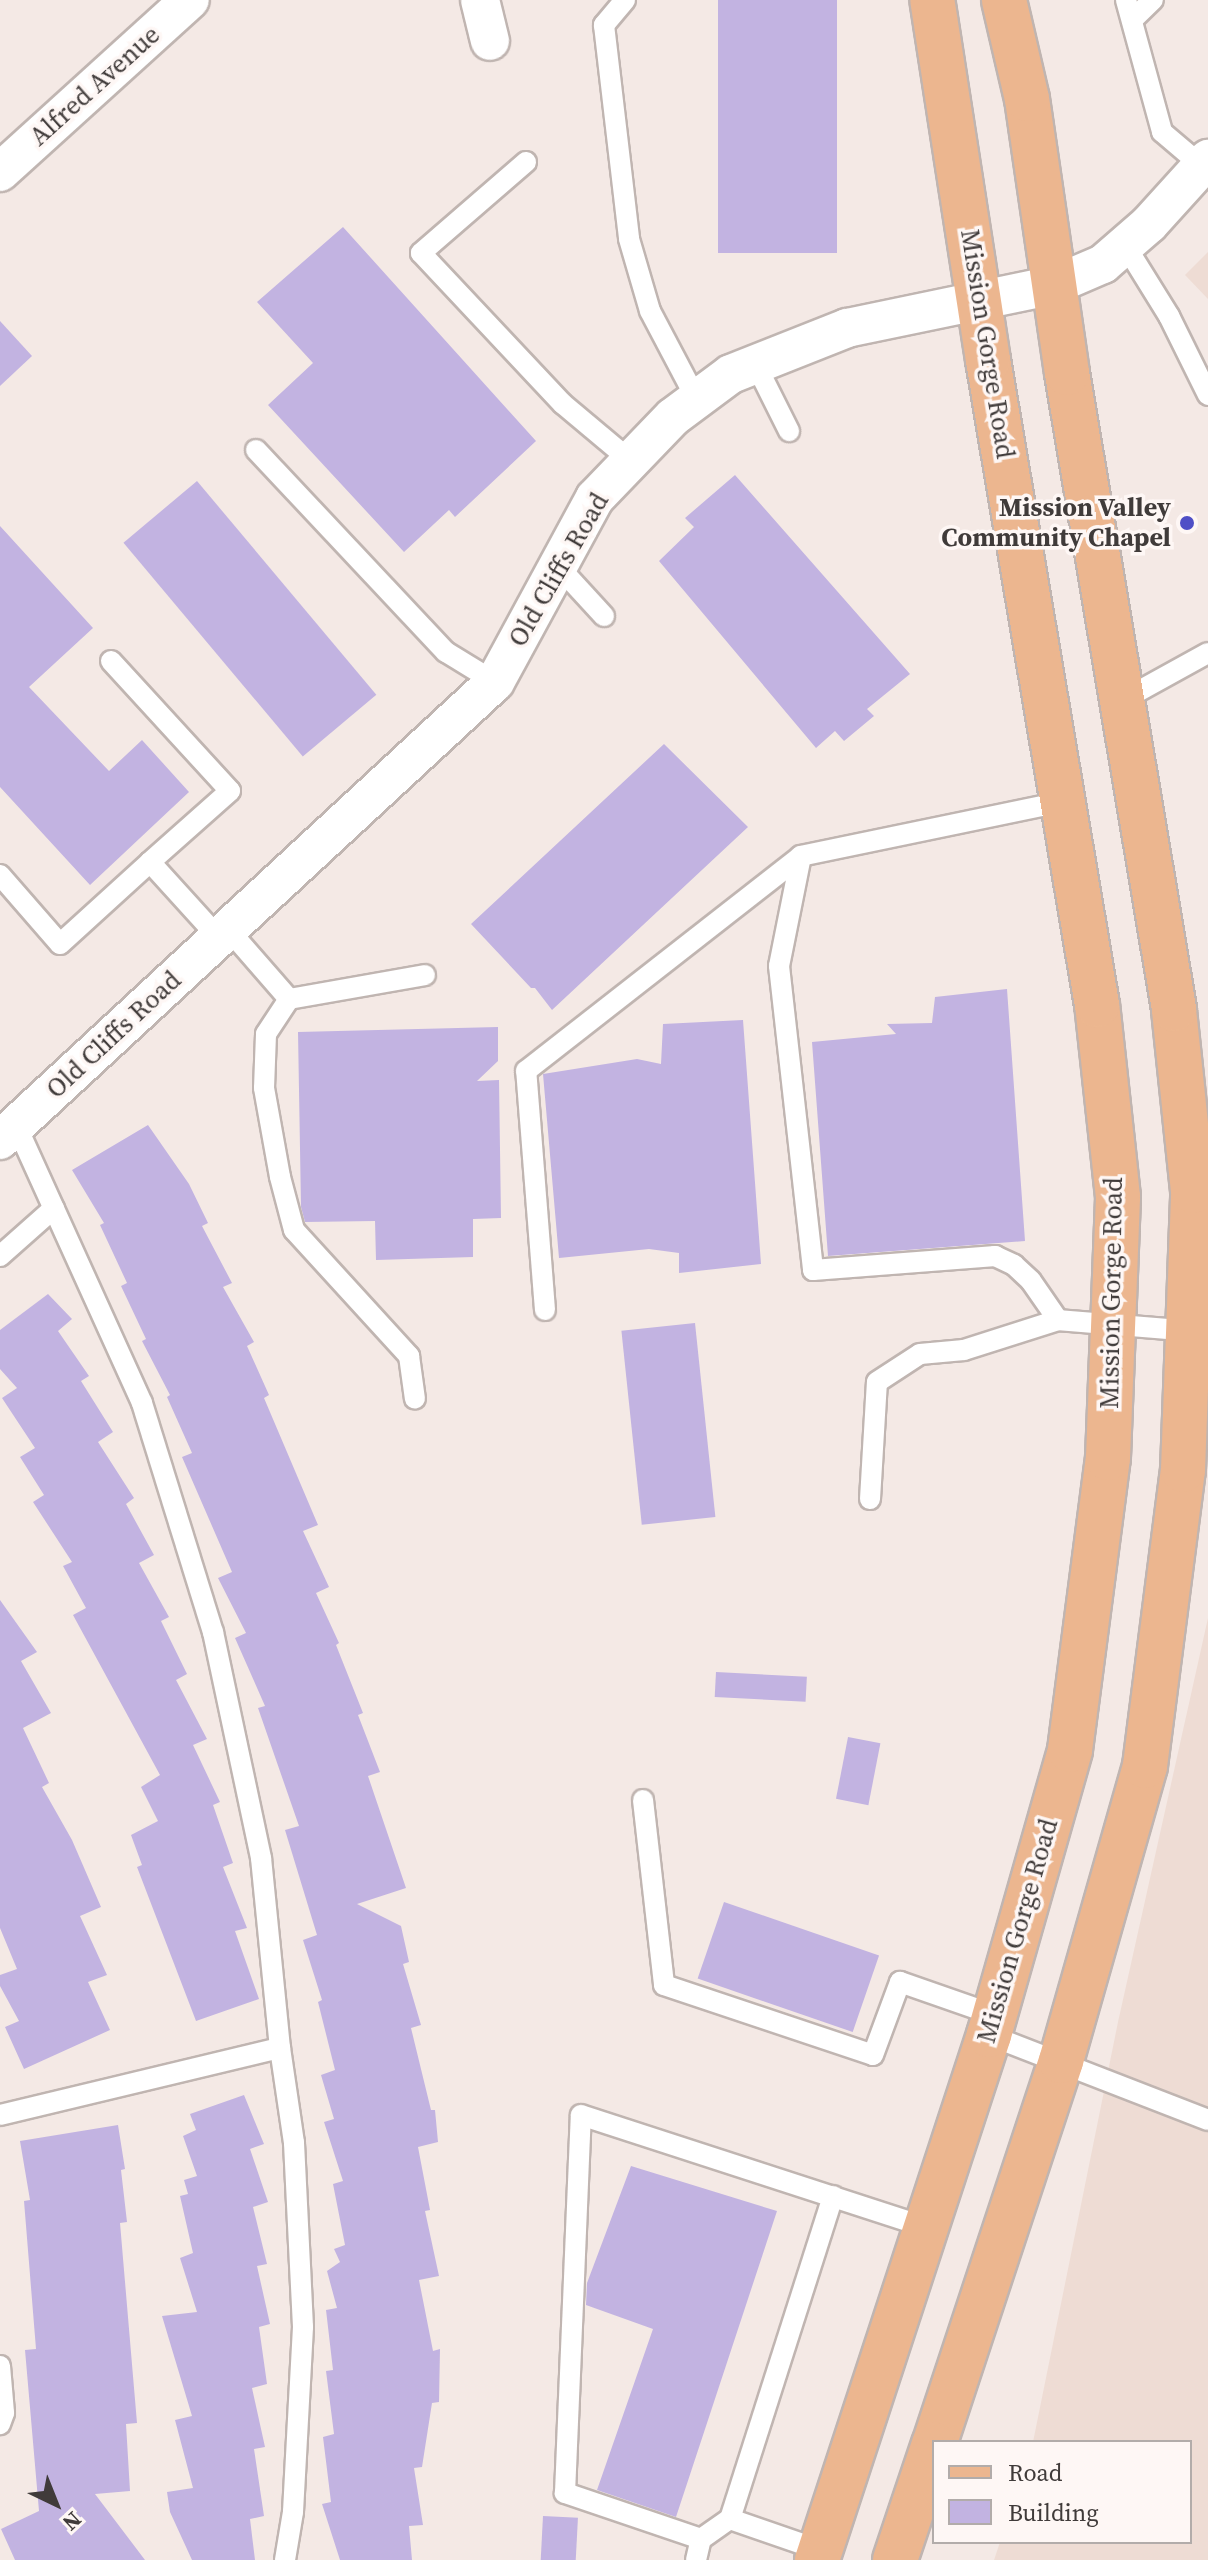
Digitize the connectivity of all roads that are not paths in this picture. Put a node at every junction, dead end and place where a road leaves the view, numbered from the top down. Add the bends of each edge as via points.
1 (190, 0) edge
2 (480, 0) edge
3 (625, 0) edge
4 (932, 0) edge
5 (1004, 0) edge
6 (1153, 0) edge
7 (1129, 10) edge
8 (490, 41) dead end
9 (526, 162) dead end
10 (1205, 162) edge
11 (0, 172) edge
12 (1125, 245) junction
13 (1054, 285) junction
14 (979, 301) junction
15 (756, 365) junction
16 (1208, 395) edge
17 (697, 400) junction
18 (789, 431) dead end
19 (256, 450) dead end
20 (631, 461) junction
21 (558, 566) junction
22 (604, 616) dead end
23 (1208, 653) edge
24 (111, 661) dead end
25 (495, 682) junction
26 (1121, 701) junction
27 (1061, 802) junction
28 (801, 856) junction
29 (150, 862) junction
30 (0, 875) edge
31 (223, 934) junction
32 (425, 975) dead end
33 (289, 999) junction
34 (8, 1133) edge
35 (54, 1208) junction
36 (0, 1256) edge
37 (545, 1310) dead end
38 (1058, 1320) junction
39 (1113, 1324) junction
40 (1198, 1334) edge
41 (415, 1399) dead end
42 (870, 1499) dead end
43 (643, 1800) dead end
44 (992, 2025) junction
45 (280, 2048) junction
46 (1061, 2061) junction
47 (0, 2115) edge
48 (1208, 2120) edge
49 (833, 2196) junction
50 (926, 2227) junction
51 (0, 2366) edge
52 (0, 2424) edge
53 (935, 2440) edge
54 (932, 2449) edge
55 (730, 2519) junction
56 (701, 2539) junction
57 (818, 2555) edge
58 (285, 2560) edge
59 (696, 2560) edge
60 (895, 2560) edge

1 - 11 street, Alfred Avenue
2 - 8 street
3 - 17 lane via 604,25 629,239 650,311
4 - 14 main road, Mission Gorge Road
5 - 13 main road via 1027,99
6 - 7 lane
7 - 10 lane via 1162,132
9 - 20 lane via 421,253 563,404
10 - 12 street, Old Cliffs Road
12 - 13 street, Old Cliffs Road via 1103,264
12 - 16 lane via 1169,316
13 - 14 street, Old Cliffs Road
13 - 26 main road
14 - 15 street, Old Cliffs Road via 847,328
14 - 27 main road, Mission Gorge Road
15 - 17 street, Old Cliffs Road via 731,374
15 - 18 lane
17 - 20 street, Old Cliffs Road
19 - 25 lane via 446,652
20 - 21 street, Old Cliffs Road via 595,498
21 - 22 lane
21 - 25 street, Old Cliffs Road
23 - 26 lane
24 - 29 lane via 230,791
25 - 31 street, Old Cliffs Road
26 - 40 main road via 1174,1009 1193,1191
27 - 28 lane
27 - 39 main road, Mission Gorge Road via 1097,1005 1118,1197
28 - 37 lane via 526,1071
28 - 38 lane via 779,966 813,1270 995,1256 1031,1281
29 - 30 lane via 60,944
29 - 31 lane
31 - 33 lane
31 - 34 street, Old Cliffs Road
32 - 33 lane
33 - 41 lane via 266,1034 264,1088 294,1230 409,1356
34 - 35 lane
35 - 36 lane
35 - 45 lane via 142,1403 213,1632 261,1858
38 - 39 lane
38 - 42 lane via 964,1350 920,1354 877,1382
39 - 40 lane
39 - 44 main road, Mission Gorge Road via 1108,1458 1070,1750
40 - 46 main road via 1145,1766
43 - 44 lane via 664,1985 873,2055 900,1982
44 - 46 lane
44 - 50 main road, Mission Gorge Road
45 - 47 lane
45 - 58 lane via 294,2143 303,2327 293,2512
46 - 48 lane
46 - 53 main road
49 - 50 lane
49 - 55 lane
49 - 56 lane via 581,2115 565,2493
50 - 57 main road, Mission Gorge Road
51 - 52 lane
54 - 60 main road
55 - 56 lane
55 - 57 lane
56 - 59 lane

